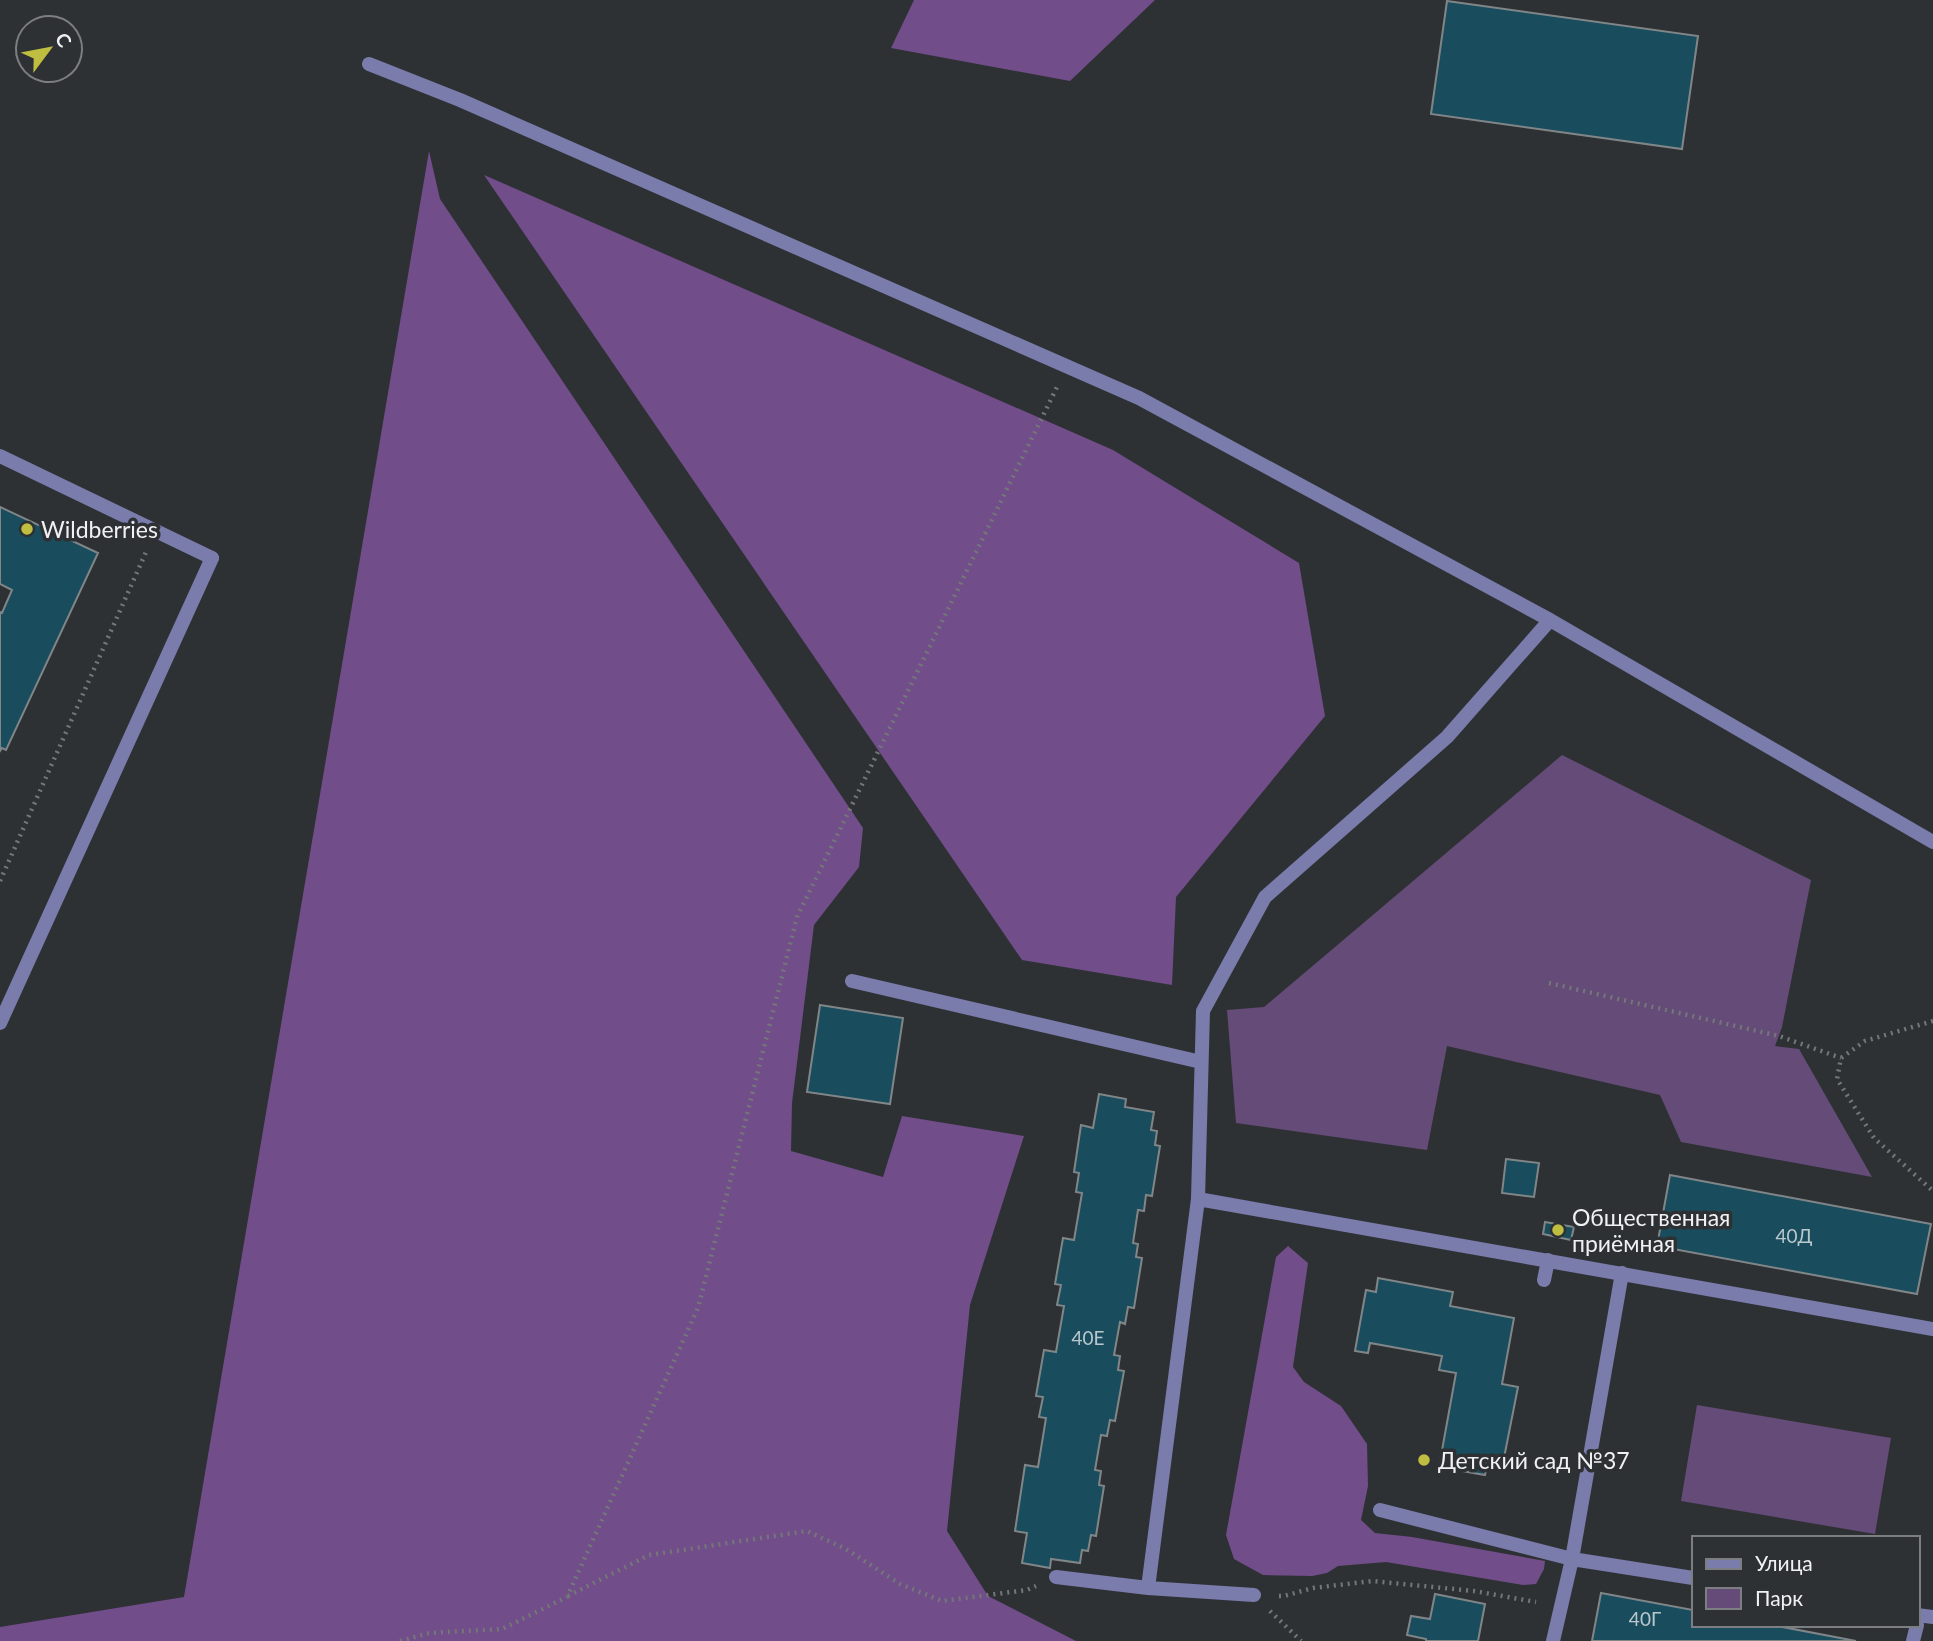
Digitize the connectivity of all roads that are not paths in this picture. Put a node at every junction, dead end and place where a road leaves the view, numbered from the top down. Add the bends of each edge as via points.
1 (369, 64) dead end
2 (0, 456) edge
3 (1550, 620) junction
4 (1933, 842) edge
5 (852, 981) dead end
6 (0, 1023) edge
7 (1201, 1062) junction
8 (1198, 1199) junction
9 (1548, 1260) junction
10 (1622, 1273) junction
11 (1544, 1280) dead end
12 (1933, 1329) edge
13 (1380, 1510) dead end
14 (1572, 1559) junction
15 (1056, 1577) road end
16 (1692, 1578) edge
17 (1148, 1588) junction
18 (1254, 1595) road end
19 (1553, 1641) edge

1 - 3 street via 1139,398
2 - 6 street via 212,558
3 - 4 street
3 - 7 street via 1447,737 1265,897 1203,1010
5 - 7 street
7 - 8 street
8 - 9 street
8 - 17 street
9 - 10 street
9 - 11 street
10 - 12 street
10 - 14 street
13 - 14 street
14 - 16 street
14 - 19 street
15 - 17 street
17 - 18 street

